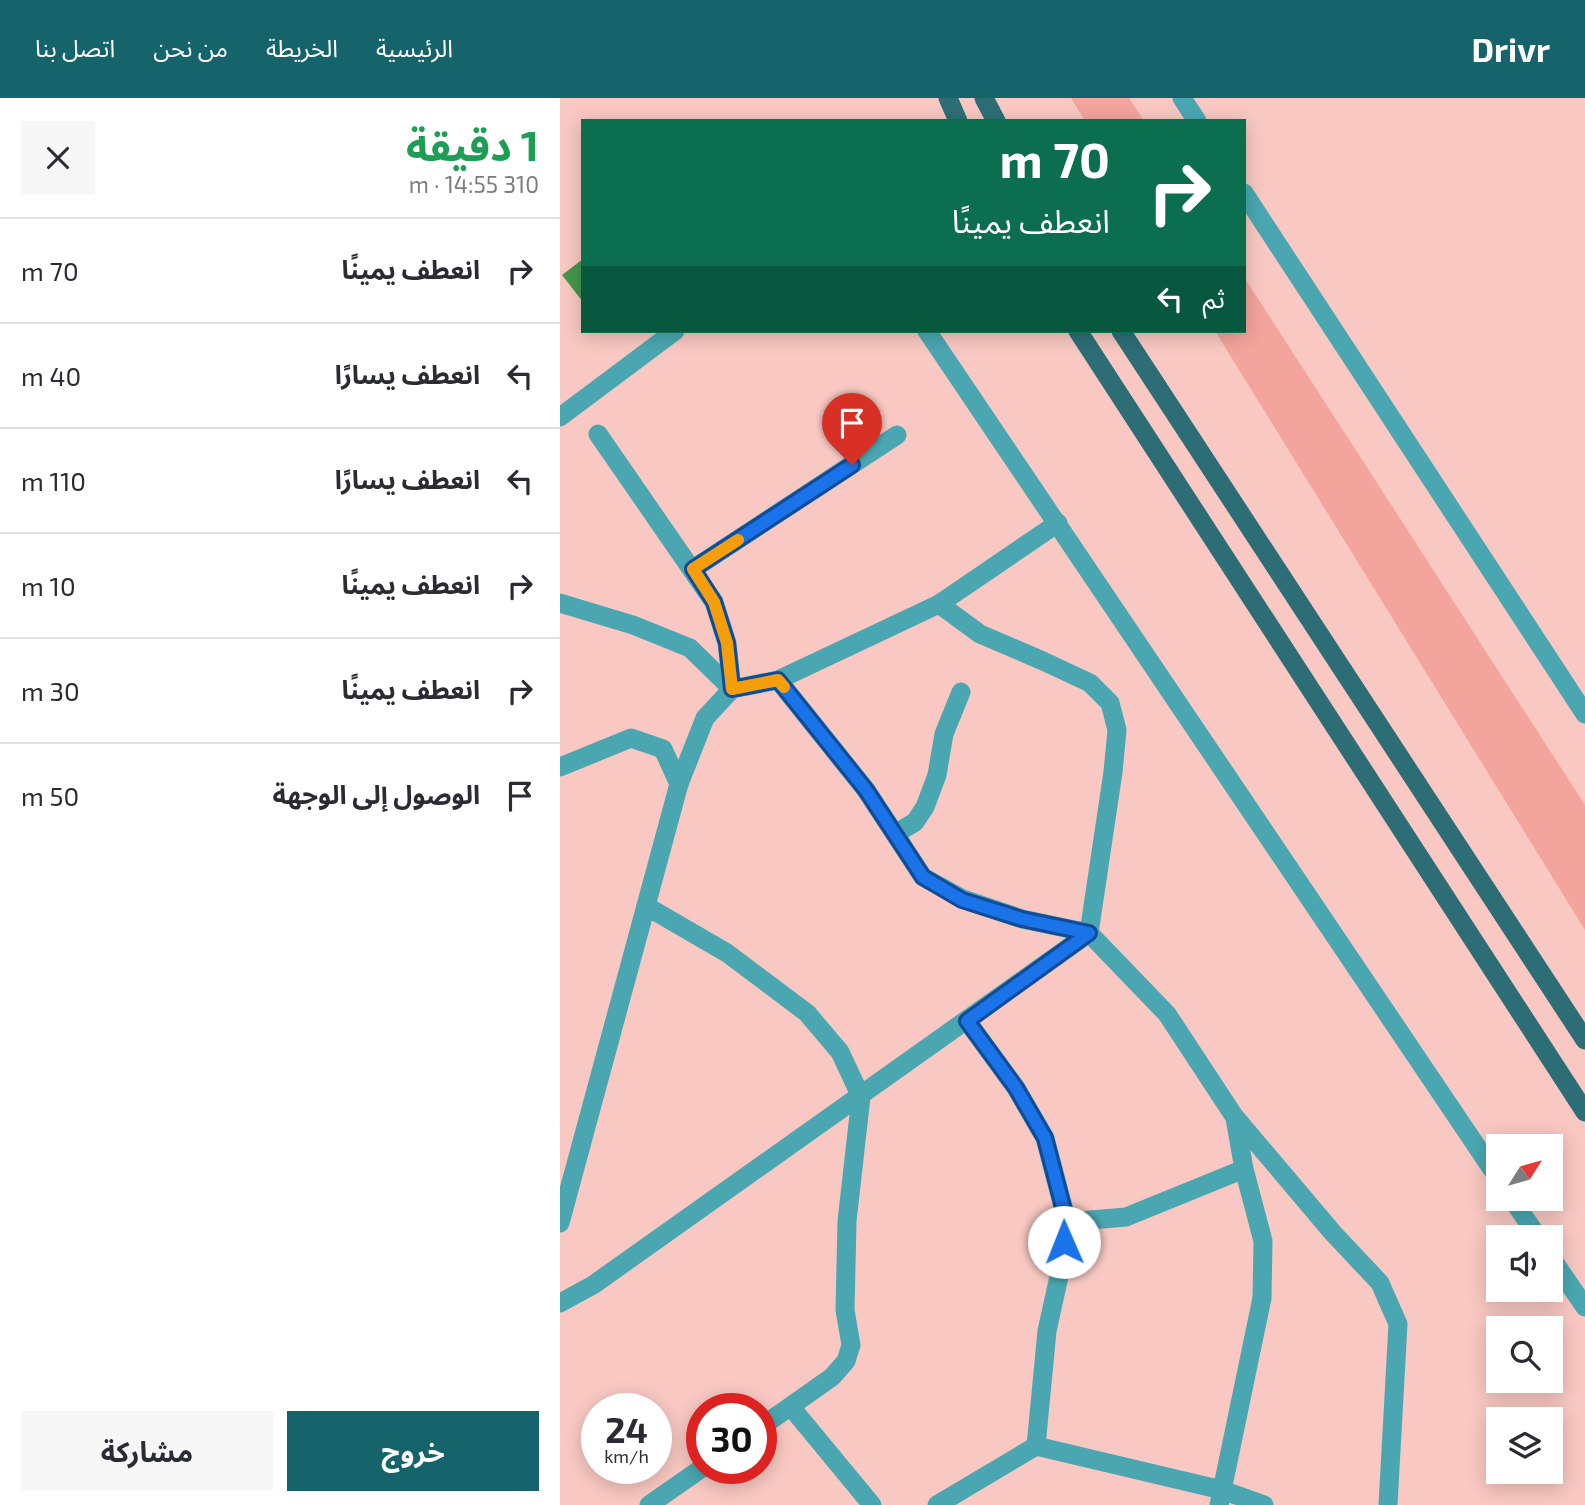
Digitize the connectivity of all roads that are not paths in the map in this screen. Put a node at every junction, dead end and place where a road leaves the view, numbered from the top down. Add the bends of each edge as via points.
1 (948, 98) edge
2 (984, 98) edge
3 (1182, 98) edge
4 (957, 119) edge
5 (995, 119) edge
6 (1196, 119) edge
7 (1246, 196) edge
8 (672, 333) edge
9 (928, 333) edge
10 (1079, 333) edge
11 (1122, 333) edge
12 (560, 417) edge
13 (598, 434) dead end
14 (897, 435) dead end
15 (1058, 523) junction
16 (693, 569) junction
17 (560, 603) edge
18 (939, 604) junction
19 (778, 680) junction
20 (732, 689) junction
21 (961, 692) dead end
22 (1585, 714) edge
23 (560, 767) edge
24 (679, 784) junction
25 (895, 834) junction
26 (646, 906) junction
27 (1089, 933) junction
28 (967, 1021) junction
29 (1585, 1040) edge
30 (860, 1097) junction
31 (1585, 1112) edge
32 (1234, 1116) junction
33 (1486, 1160) edge
34 (1244, 1168) junction
35 (1067, 1222) junction
36 (560, 1223) edge
37 (1563, 1275) edge
38 (560, 1303) edge
39 (1585, 1307) edge
40 (791, 1407) junction
41 (777, 1416) edge
42 (1036, 1446) junction
43 (686, 1479) edge
44 (1221, 1498) edge
45 (649, 1505) edge
46 (872, 1505) edge
47 (937, 1505) edge
48 (1264, 1505) edge
49 (1388, 1505) edge

1 - 4 main road
2 - 5 main road
3 - 6 street
7 - 22 street
8 - 12 street
9 - 15 street
10 - 31 main road
11 - 29 main road
13 - 16 street
14 - 16 street
15 - 18 street
15 - 33 street
16 - 20 street via 714,602 727,643
17 - 20 street via 690,648
18 - 19 street
18 - 27 street via 980,634 1090,684 1110,703 1117,730
19 - 20 street
19 - 25 street via 866,790
20 - 24 street via 705,718
21 - 25 street via 944,734 937,775 925,807 915,822
23 - 24 street via 631,738 663,749
24 - 26 street
25 - 27 street via 923,877 962,900
26 - 30 street via 727,953 807,1013 840,1052
26 - 36 street
27 - 28 street
27 - 32 street via 1167,1014
28 - 30 street
28 - 35 street via 1016,1088 1045,1138
30 - 38 street via 593,1285
30 - 40 street via 848,1221 845,1310 851,1345 846,1362 832,1377
32 - 34 street
32 - 49 street via 1380,1283 1398,1324
34 - 35 street via 1126,1217
34 - 44 street via 1263,1241 1262,1298
35 - 42 street via 1047,1331
37 - 39 street
40 - 41 street
40 - 46 street
42 - 44 street
42 - 47 street
43 - 45 street
44 - 48 street

